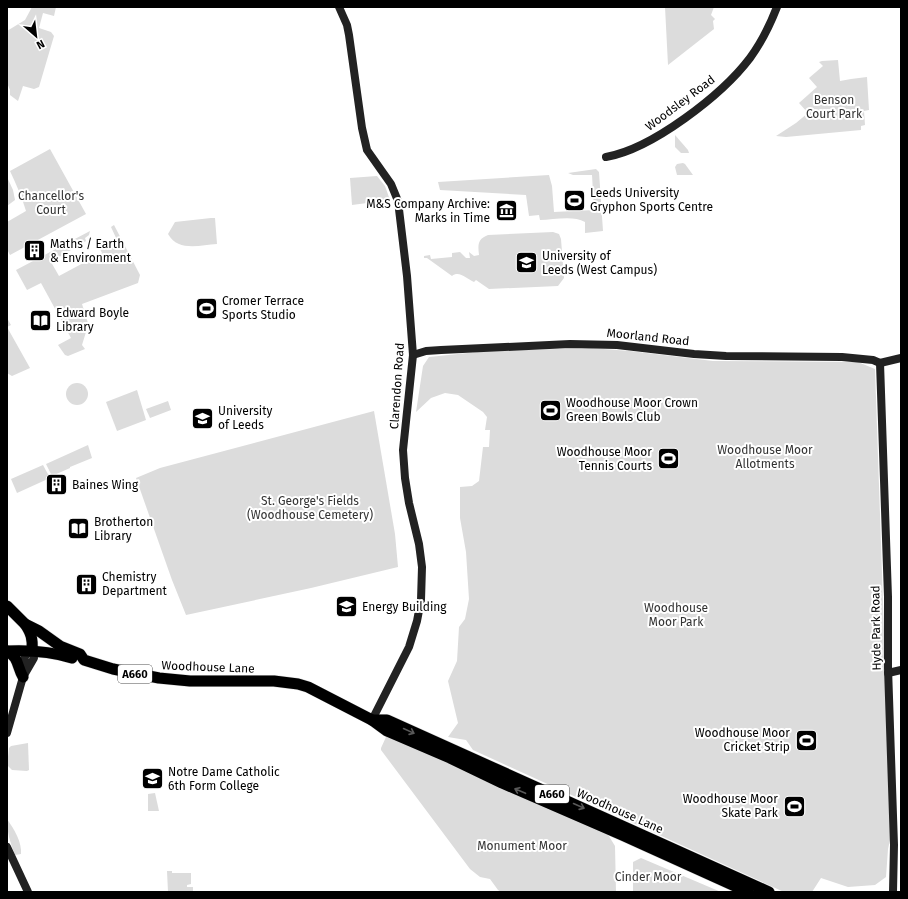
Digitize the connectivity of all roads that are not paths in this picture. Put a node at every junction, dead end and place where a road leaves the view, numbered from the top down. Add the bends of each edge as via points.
1 (339, 7) edge
2 (777, 7) edge
3 (606, 157) dead end
4 (413, 355) junction
5 (901, 358) edge
6 (880, 364) junction
7 (7, 606) edge
8 (24, 624) junction
9 (51, 640) junction
10 (32, 650) junction
11 (7, 651) edge
12 (84, 660) junction
13 (901, 670) edge
14 (888, 673) junction
15 (23, 677) junction
16 (372, 720) junction
17 (7, 733) edge
18 (7, 847) edge
19 (28, 892) edge
20 (748, 892) edge
21 (769, 892) edge
22 (893, 892) edge

1 - 4 street, Clarendon Road via 349,35 366,150 391,184 398,201
2 - 3 street, Woodsley Road via 748,60 704,104 658,137 615,156
4 - 6 street, Moorland Road via 426,351 570,344 617,345 726,356 842,357 873,360
4 - 16 street, Clarendon Road via 403,450 405,478 421,554 421,600 409,647
5 - 6 street
6 - 14 street, Hyde Park Road
7 - 8 highway, Woodhouse Lane / A660
8 - 9 highway, Woodhouse Lane / A660
8 - 10 highway, A660 via 32,635
9 - 10 highway via 41,640
9 - 12 highway, Woodhouse Lane / A660 via 80,654
10 - 11 highway, A660
10 - 12 highway, A660
10 - 15 street via 34,658
11 - 15 highway via 16,658
12 - 16 highway, Woodhouse Lane / A660 via 156,678 298,684
13 - 14 street
14 - 22 street, Hyde Park Road via 894,845
15 - 17 street
20 -> 16 highway, Woodhouse Lane / A660 via 387,731
16 -> 21 highway, Woodhouse Lane / A660 via 387,720
18 - 19 street

